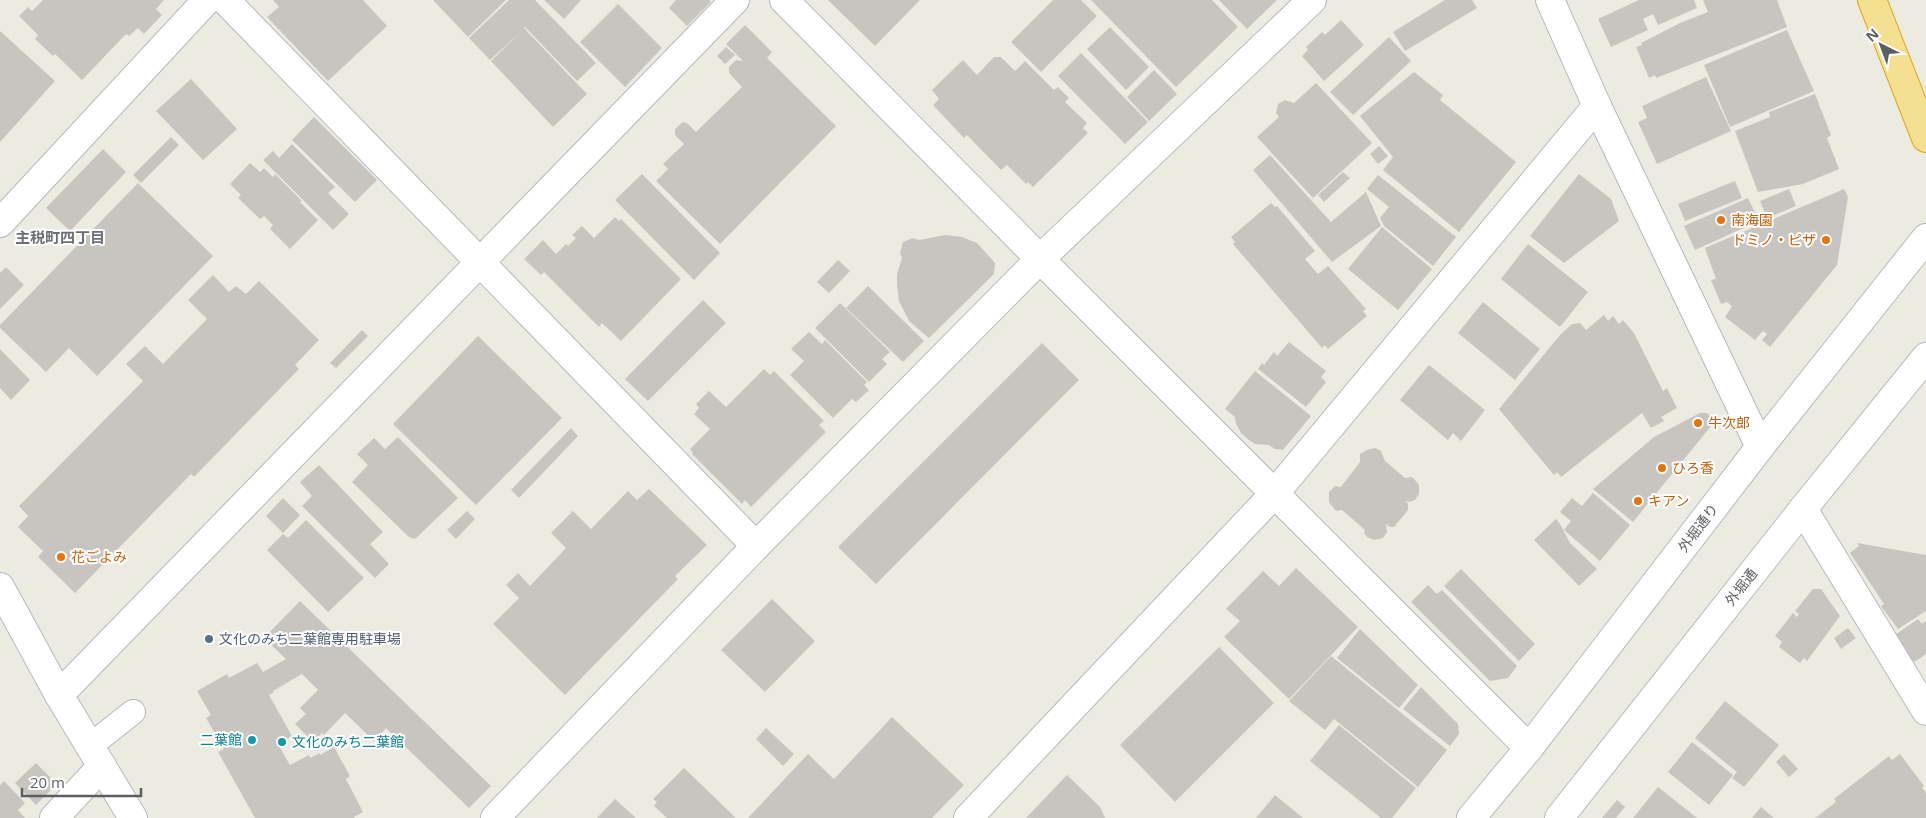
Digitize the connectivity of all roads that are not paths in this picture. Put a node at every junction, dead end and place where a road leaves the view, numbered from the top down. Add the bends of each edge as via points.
1 (207, 0) edge
2 (225, 0) edge
3 (735, 0) edge
4 (784, 0) edge
5 (1312, 0) edge
6 (1550, 0) edge
7 (1872, 0) edge
8 (1597, 106) junction
9 (1926, 138) edge
10 (0, 223) edge
11 (1926, 238) edge
12 (1040, 259) junction
13 (480, 264) junction
14 (1926, 357) edge
15 (1760, 447) junction
16 (1275, 493) junction
17 (1803, 508) junction
18 (756, 546) junction
19 (0, 587) edge
20 (59, 695) junction
21 (1926, 710) edge
22 (133, 712) dead end
23 (1529, 748) junction
24 (96, 756) junction
25 (54, 818) edge
26 (133, 818) edge
27 (495, 818) edge
28 (968, 818) edge
29 (1471, 818) edge
30 (1559, 818) edge

1 - 10 street
2 - 13 street
3 - 13 street
4 - 12 street
5 - 12 street
6 - 8 street
7 - 9 highway
8 - 15 street
8 - 16 street
11 - 15 street, 外堀通り
12 - 16 street
12 - 18 street
13 - 18 street
13 - 20 street
14 - 17 street, 外堀通
15 - 23 street, 外堀通り
16 - 23 street
16 - 28 street
17 - 21 street
17 - 30 street, 外堀通
18 - 27 street
19 - 20 street
20 - 24 street
22 - 24 lane
23 - 29 street, 外堀通り
24 - 25 street
24 - 26 street

